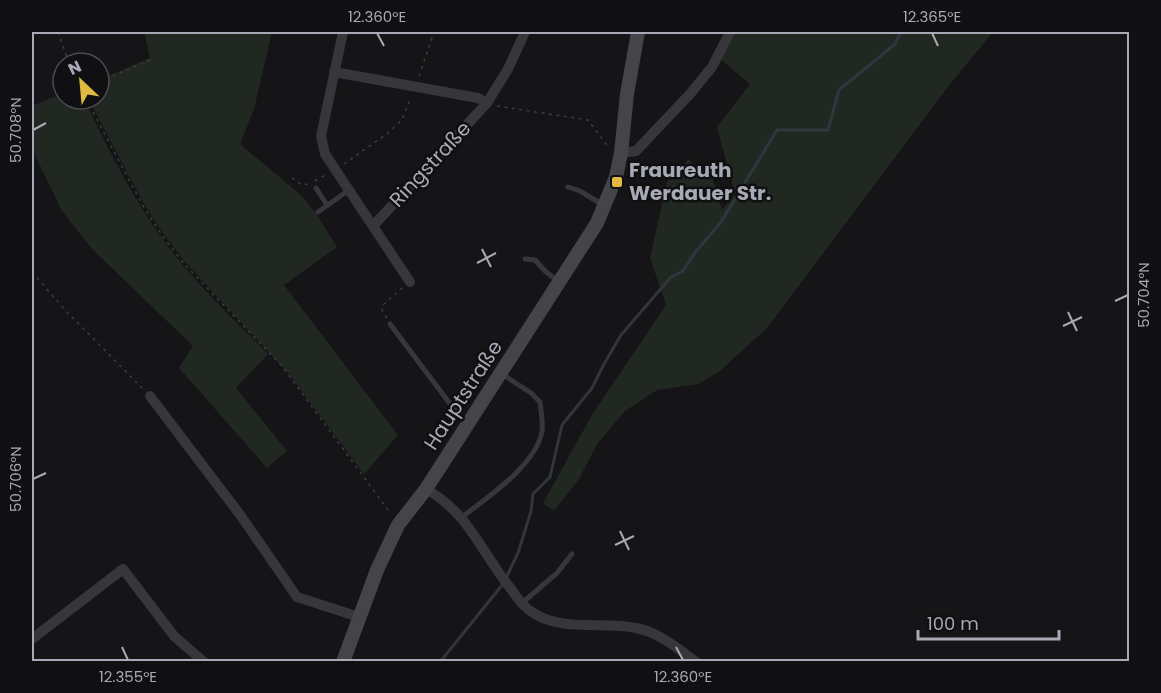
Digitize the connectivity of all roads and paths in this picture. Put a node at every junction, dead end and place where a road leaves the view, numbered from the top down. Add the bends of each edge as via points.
1 (58, 32) edge
2 (343, 32) edge
3 (434, 32) edge
4 (525, 32) edge
5 (638, 32) edge
6 (730, 32) edge
7 (65, 51) edge
8 (150, 60) dead end
9 (334, 72) junction
10 (111, 77) edge
11 (415, 87) junction
12 (487, 103) junction
13 (92, 111) edge
14 (621, 153) junction
15 (335, 170) junction
16 (292, 178) dead end
17 (568, 187) dead end
18 (316, 188) dead end
19 (349, 190) junction
20 (327, 205) junction
21 (604, 206) junction
22 (318, 212) dead end
23 (373, 226) junction
24 (525, 259) dead end
25 (32, 272) edge
26 (410, 282) joint
27 (559, 282) junction
28 (390, 324) joint
29 (501, 373) junction
30 (150, 396) joint
31 (468, 423) junction
32 (426, 489) junction
33 (462, 517) junction
34 (398, 525) junction
35 (572, 554) dead end
36 (522, 603) junction
37 (359, 617) junction
38 (32, 639) edge
39 (204, 662) edge
40 (343, 662) edge
41 (696, 662) edge

1 - 7 path
2 - 9 street, Ringstraße
3 - 11 path
4 - 12 street, Ringstraße
5 - 14 main road, Hauptstraße
6 - 14 street via 712,67 690,94 636,151
8 - 10 path
9 - 11 street, Ringstraße
9 - 15 street, Ringstraße via 321,136 325,154
11 - 12 street, Ringstraße
11 - 15 path via 402,120
12 - 14 path via 588,120 611,151
12 - 23 street, Ringstraße
13 - 34 path via 164,238 282,366
14 - 21 main road, Hauptstraße
15 - 16 path via 310,184 302,185
15 - 19 street, Ringstraße
17 - 21 lane
18 - 20 lane
19 - 20 lane
19 - 23 street, Ringstraße
20 - 22 lane
21 - 27 main road, Hauptstraße
23 - 26 street, Ringstraße
24 - 27 lane via 535,260
25 - 30 path via 64,310
26 - 28 path via 383,305
27 - 29 main road, Hauptstraße
28 - 31 lane
29 - 31 main road, Hauptstraße
29 - 33 lane via 540,402 542,431 529,457 497,490
30 - 37 street via 297,597
31 - 32 main road, Hauptstraße
32 - 33 street
32 - 34 main road, Hauptstraße
33 - 36 street
34 - 37 main road, Hauptstraße
35 - 36 lane via 557,573
36 - 41 street via 548,621 639,628 672,643
37 - 40 main road, Hauptstraße
38 - 39 street via 123,569 174,636

